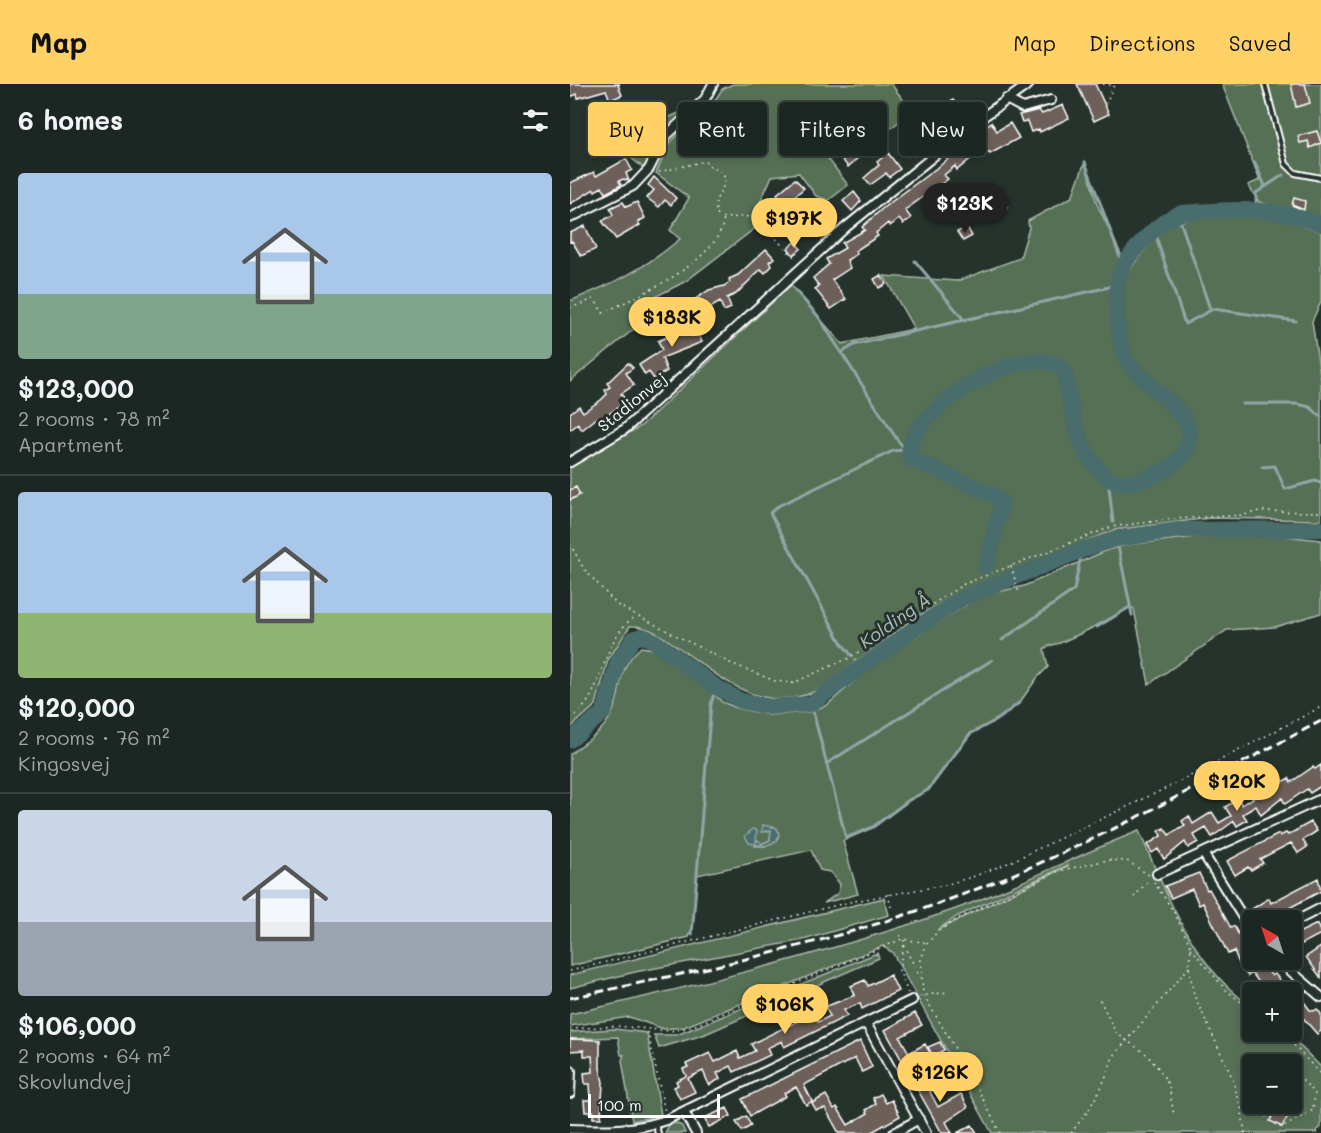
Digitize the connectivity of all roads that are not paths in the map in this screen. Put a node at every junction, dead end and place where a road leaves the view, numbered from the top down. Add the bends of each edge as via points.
1 (713, 84) edge
2 (1029, 84) edge
3 (1265, 84) edge
4 (1006, 99) junction
5 (1051, 100) dead end
6 (1321, 178) edge
7 (570, 218) edge
8 (570, 462) edge
9 (1321, 799) edge
10 (1203, 853) junction
11 (1154, 875) road end
12 (1321, 908) edge
13 (1242, 916) edge
14 (1302, 918) edge
15 (1290, 970) edge
16 (1321, 997) edge
17 (912, 1000) road end
18 (866, 1023) junction
19 (571, 1071) edge
20 (570, 1093) edge
21 (684, 1112) junction
22 (919, 1119) junction
23 (655, 1124) junction
24 (570, 1129) edge
25 (690, 1129) edge
26 (658, 1133) edge
27 (696, 1133) edge
28 (894, 1133) edge
29 (926, 1133) edge

1 - 7 street via 705,99 665,136 649,169 633,186
2 - 4 street, Stadionvej
3 - 6 lane via 1286,164 1295,173
4 - 5 street via 1023,108
4 - 8 street, Stadionvej via 845,228 633,423
9 - 10 street
10 - 11 street
10 - 13 street
12 - 14 street
15 - 16 street
17 - 18 street
18 - 21 street
18 - 22 street
19 - 20 street
21 - 23 street
21 - 25 street
22 - 28 street
22 - 29 street
23 - 24 street via 612,1130
23 - 26 lane
25 - 27 street

